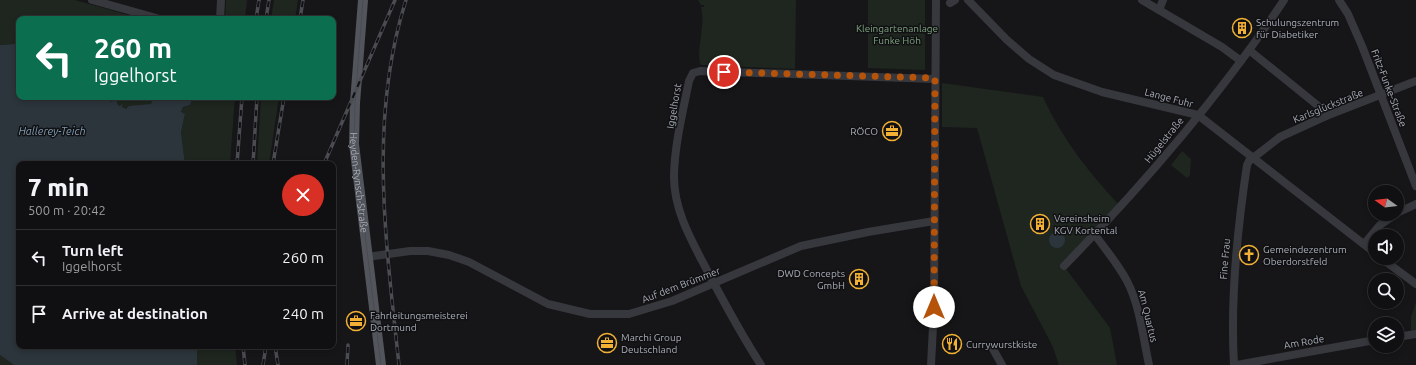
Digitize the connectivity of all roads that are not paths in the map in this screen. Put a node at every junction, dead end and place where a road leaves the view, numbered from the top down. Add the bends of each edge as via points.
1 (92, 0) edge
2 (222, 0) edge
3 (363, 0) edge
4 (936, 0) edge
5 (968, 0) edge
6 (1142, 0) edge
7 (1163, 0) edge
8 (1284, 0) edge
9 (1339, 0) edge
10 (1159, 10) junction
11 (149, 16) edge
12 (220, 16) edge
13 (1249, 50) junction
14 (1241, 61) junction
15 (935, 78) junction
16 (1416, 81) edge
17 (1380, 95) junction
18 (1198, 115) junction
19 (1326, 116) junction
20 (1253, 158) junction
21 (1416, 186) edge
22 (1416, 204) edge
23 (1404, 210) edge
24 (934, 221) junction
25 (1386, 221) edge
26 (1094, 235) junction
27 (1364, 244) junction
28 (1368, 247) edge
29 (367, 257) junction
30 (1390, 265) edge
31 (1064, 266) dead end
32 (714, 284) junction
33 (1416, 284) edge
34 (1416, 334) edge
35 (1404, 335) edge
36 (1368, 341) edge
37 (993, 349) dead end
38 (381, 365) edge
39 (761, 365) edge
40 (931, 365) edge
41 (1002, 365) edge
42 (1149, 365) edge
43 (1234, 365) edge
44 (1237, 365) edge

1 - 11 street
2 - 12 street
3 - 29 main road, Heyden-Rynsch-Straße via 354,144
4 - 15 street
5 - 18 street, Lange Fuhr via 1007,40 1029,59 1054,75 1102,92
6 - 10 street
7 - 10 street
8 - 13 street, Hügelstraße
9 - 17 street, Fritz-Funke-Straße via 1348,14
10 - 14 street
13 - 14 street, Hügelstraße
13 - 19 street via 1322,109
14 - 18 street, Hügelstraße
15 - 24 street
15 - 32 street, Iggelhorst via 806,73 693,73 689,81 676,158 675,191 683,223
16 - 17 street, Karlsglückstraße
17 - 19 street, Karlsglückstraße
17 - 21 street, Fritz-Funke-Straße
18 - 20 street, Lange Fuhr
18 - 26 street, Hügelstraße via 1132,195
19 - 20 street, Karlsglückstraße via 1280,137
20 - 27 street, Lange Fuhr
20 - 43 street, Fine Frau via 1247,165 1234,263
22 - 23 street
24 - 32 street, Auf dem Brümmer via 812,243 792,249
24 - 40 street
25 - 27 street
26 - 31 street, Hügelstraße
26 - 42 street, Am Quartus via 1116,263 1133,295
27 - 28 street, Lange Fuhr
29 - 32 street, Auf dem Brümmer via 410,251 449,255 469,262 546,303 590,314 629,314
29 - 38 main road, Heyden-Rynsch-Straße
30 - 33 street
32 - 39 street, Iggelhorst
34 - 35 street
36 - 44 street, Am Rode
37 - 41 street

